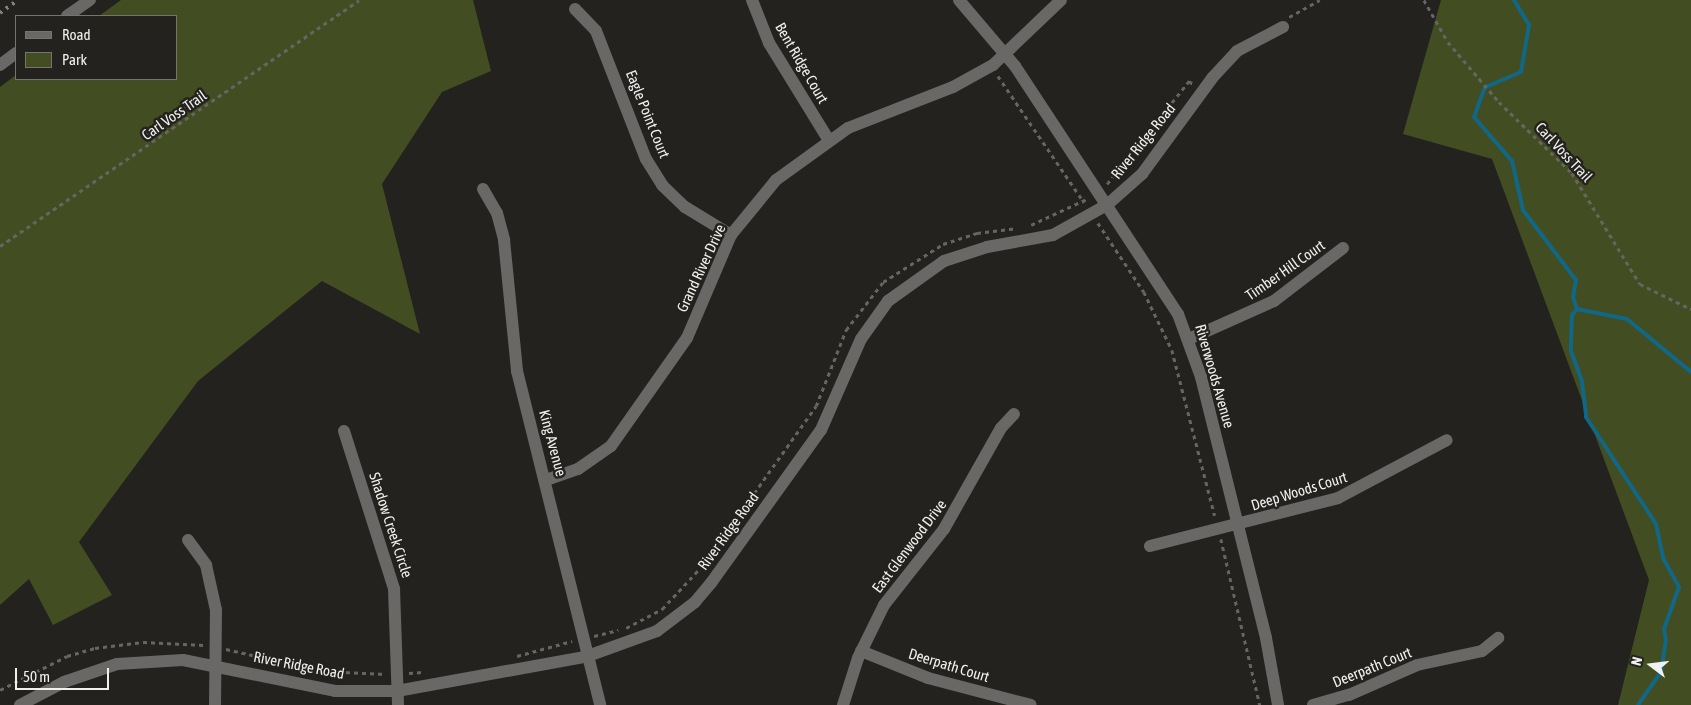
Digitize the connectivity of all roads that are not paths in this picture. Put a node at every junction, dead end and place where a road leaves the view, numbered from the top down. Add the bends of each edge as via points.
1 (90, 0) edge
2 (752, 0) edge
3 (959, 0) edge
4 (1061, 0) edge
5 (574, 9) dead end
6 (68, 15) edge
7 (1283, 27) dead end
8 (15, 54) edge
9 (1006, 54) junction
10 (0, 64) edge
11 (828, 139) junction
12 (483, 189) dead end
13 (1107, 205) junction
14 (732, 234) junction
15 (1343, 248) dead end
16 (1189, 339) junction
17 (1014, 414) dead end
18 (344, 431) dead end
19 (1447, 440) dead end
20 (546, 480) junction
21 (1237, 526) junction
22 (188, 540) dead end
23 (1150, 546) dead end
24 (1498, 638) dead end
25 (860, 651) junction
26 (585, 657) junction
27 (215, 665) junction
28 (397, 691) junction
29 (37, 702) edge
30 (20, 705) edge
31 (215, 705) edge
32 (398, 705) edge
33 (600, 705) edge
34 (844, 705) edge
35 (1031, 705) edge
36 (1278, 705) edge
37 (1313, 705) edge

1 - 6 street
2 - 11 street, Bent Ridge Court via 769,43
3 - 9 street, Riverwoods Avenue
4 - 9 street, Grand River Drive
5 - 14 street, Eagle Point Court via 596,31 646,159 662,185 685,207
7 - 13 street, River Ridge Road via 1237,51 1142,174
8 - 10 street
9 - 11 street, Grand River Drive via 973,77
9 - 13 street, Riverwoods Avenue
11 - 14 street, Grand River Drive via 776,180
12 - 20 street, King Avenue via 497,213 504,240 517,371
13 - 16 street, Riverwoods Avenue via 1164,287
13 - 26 street, River Ridge Road via 1053,235 958,255 906,285 861,339 822,430 695,602 657,631
14 - 20 street, Grand River Drive via 687,338 611,446 578,470
15 - 16 street, Timber Hill Court via 1274,301
16 - 21 street, Riverwoods Avenue
17 - 25 street, East Glenwood Drive via 1001,428 944,529 884,605
18 - 28 street, Shadow Creek Circle via 394,588
19 - 21 street, Deep Woods Court via 1338,498
20 - 26 street, King Avenue
21 - 23 street, Deep Woods Court
21 - 36 street, Riverwoods Avenue via 1266,638
22 - 27 street via 206,565 216,610
24 - 37 street, Deerpath Court via 1482,651 1417,665 1349,696
25 - 34 street, East Glenwood Drive
25 - 35 street, Deerpath Court via 928,678
26 - 28 street, River Ridge Road
26 - 33 street, King Avenue
27 - 28 street, River Ridge Road via 336,691
27 - 29 street, River Ridge Road via 152,660 117,664 64,682
27 - 31 street
28 - 32 street, Shadow Creek Circle
29 - 30 street, River Ridge Road

